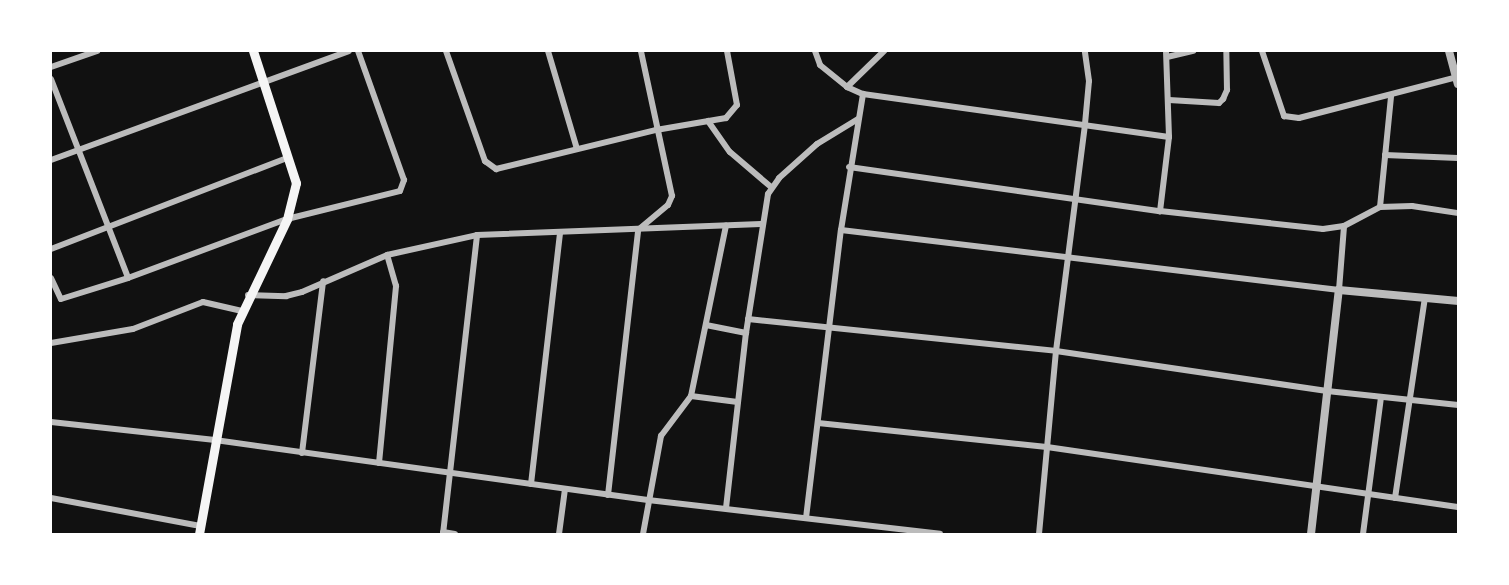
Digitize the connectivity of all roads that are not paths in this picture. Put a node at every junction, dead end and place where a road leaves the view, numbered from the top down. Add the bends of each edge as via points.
1 (97, 51) edge
2 (253, 51) edge
3 (349, 51) edge
4 (358, 51) edge
5 (446, 51) edge
6 (548, 51) edge
7 (641, 51) edge
8 (727, 51) edge
9 (815, 51) edge
10 (884, 51) edge
11 (1085, 51) edge
12 (1193, 51) edge
13 (1226, 51) edge
14 (1262, 51) edge
15 (1449, 51) edge
16 (1167, 54) edge
17 (51, 67) edge
18 (51, 79) edge
19 (1457, 79) edge
20 (265, 84) junction
21 (847, 87) junction
22 (863, 94) junction
23 (1391, 96) junction
24 (1168, 100) junction
25 (858, 119) junction
26 (708, 121) junction
27 (1085, 124) junction
28 (656, 130) junction
29 (1169, 137) junction
30 (578, 149) junction
31 (78, 150) junction
32 (1386, 155) junction
33 (290, 157) junction
34 (1458, 158) edge
35 (51, 160) edge
36 (849, 167) junction
37 (771, 187) junction
38 (1075, 201) junction
39 (1380, 207) junction
40 (1160, 211) junction
41 (1458, 213) edge
42 (287, 219) junction
43 (761, 224) junction
44 (726, 226) junction
45 (1344, 226) junction
46 (106, 228) junction
47 (638, 230) junction
48 (841, 230) junction
49 (560, 233) junction
50 (477, 235) junction
51 (51, 249) edge
52 (387, 255) junction
53 (1067, 255) junction
54 (51, 278) edge
55 (128, 278) junction
56 (322, 281) junction
57 (1339, 290) junction
58 (248, 295) junction
59 (1425, 298) junction
60 (1458, 301) edge
61 (242, 311) junction
62 (748, 318) junction
63 (706, 325) junction
64 (827, 328) junction
65 (746, 333) junction
66 (51, 344) edge
67 (1056, 351) junction
68 (1328, 391) junction
69 (691, 396) junction
70 (1381, 396) junction
71 (1410, 400) junction
72 (738, 402) junction
73 (1458, 405) edge
74 (51, 422) edge
75 (818, 423) junction
76 (215, 440) junction
77 (1047, 447) junction
78 (302, 453) junction
79 (379, 463) junction
80 (452, 471) junction
81 (531, 484) junction
82 (1317, 487) junction
83 (565, 489) junction
84 (1367, 494) junction
85 (608, 495) junction
86 (51, 498) edge
87 (1395, 498) junction
88 (648, 500) junction
89 (1458, 507) edge
90 (726, 508) junction
91 (806, 518) junction
92 (868, 526) junction
93 (199, 530) edge
94 (443, 533) edge
95 (455, 534) edge
96 (559, 534) edge
97 (643, 534) edge
98 (867, 534) edge
99 (940, 534) edge
100 (1039, 534) edge
101 (1311, 534) edge
102 (1363, 534) edge

1 - 17 street
2 - 20 main road
3 - 20 street
4 - 42 street via 403,185 400,191
5 - 30 street via 491,169
6 - 30 street
7 - 28 street
8 - 26 street via 737,105 726,118
9 - 21 street via 820,65
10 - 21 street
11 - 27 street via 1089,81
12 - 16 street
13 - 24 street via 1227,90 1219,103
14 - 23 street via 1284,116 1299,118
15 - 19 street
16 - 24 street
18 - 31 street
19 - 23 street
20 - 31 street
20 - 33 main road
21 - 22 street
22 - 25 street
22 - 27 street
23 - 32 street
24 - 29 street
25 - 36 street
25 - 37 street via 817,144
26 - 28 street
26 - 37 street via 730,152
27 - 29 street
27 - 38 street
28 - 30 street
28 - 47 street via 671,200
29 - 40 street
31 - 35 street
31 - 46 street
32 - 34 street
32 - 39 street
33 - 42 main road via 296,183
33 - 46 street
36 - 38 street
36 - 48 street
37 - 43 street
38 - 40 street
38 - 53 street
39 - 41 street
39 - 45 street
40 - 45 street via 1323,229
42 - 55 street
42 - 58 main road
43 - 44 street
43 - 62 street
44 - 47 street
44 - 63 street
45 - 57 street
46 - 51 street
46 - 55 street
47 - 49 street
47 - 85 street
48 - 53 street
48 - 64 street
49 - 50 street
49 - 81 street
50 - 52 street
50 - 80 street
52 - 56 street
52 - 79 street via 396,286
53 - 57 street
53 - 67 street
54 - 55 street via 61,299
56 - 58 street via 286,296
56 - 78 street
57 - 59 street
57 - 68 street
58 - 61 main road
59 - 60 street
59 - 71 street
61 - 66 street via 203,302 133,330
61 - 76 main road via 232,340
62 - 64 street
62 - 65 street
63 - 65 street
63 - 69 street
64 - 67 street
64 - 75 street
65 - 72 street
67 - 68 street
67 - 77 street
68 - 70 street
68 - 82 street
69 - 72 street
69 - 88 street via 661,436
70 - 71 street
70 - 84 street
71 - 73 street
71 - 87 street
72 - 90 street
74 - 76 street
75 - 77 street
75 - 91 street
76 - 78 street
76 - 93 main road
77 - 82 street
77 - 100 street
78 - 79 street
79 - 80 street
80 - 81 street
80 - 94 street
81 - 83 street
82 - 84 street
82 - 101 street
83 - 85 street
83 - 96 street
84 - 87 street
84 - 102 street
85 - 88 street
86 - 93 street
87 - 89 street
88 - 90 street
88 - 97 street
90 - 91 street
91 - 92 street
92 - 98 street
92 - 99 street
94 - 95 street

